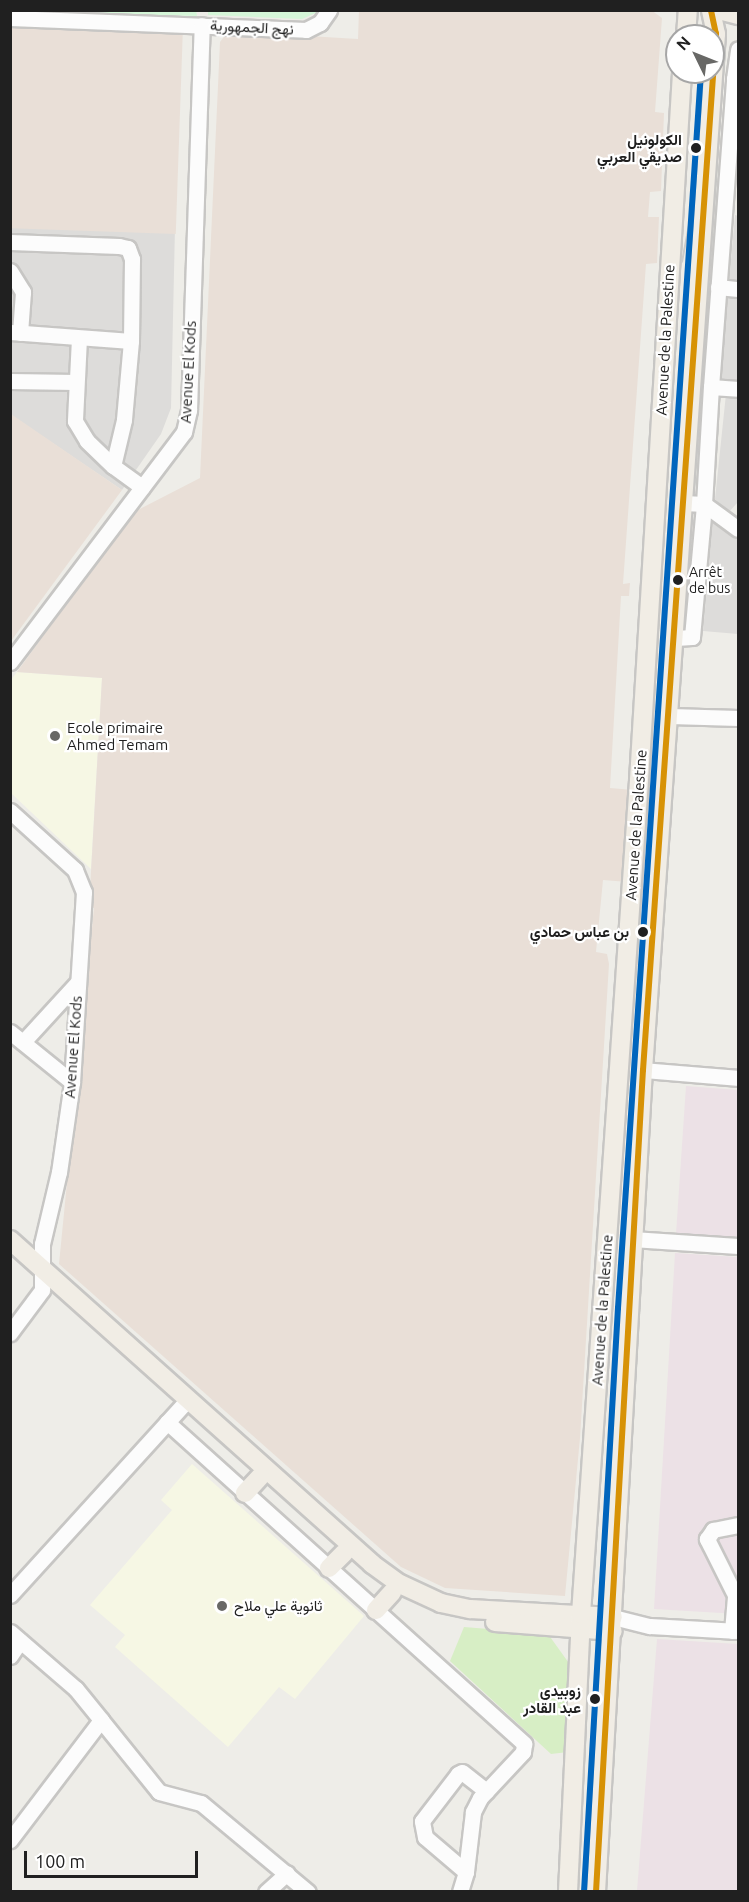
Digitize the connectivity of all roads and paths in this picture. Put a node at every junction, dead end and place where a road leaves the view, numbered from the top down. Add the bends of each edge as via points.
1 (329, 10) edge
2 (690, 10) edge
3 (710, 10) edge
4 (719, 10) edge
5 (738, 15) edge
6 (10, 18) edge
7 (202, 25) junction
8 (738, 49) edge
9 (736, 79) edge
10 (681, 84) edge
11 (708, 148) junction
12 (734, 149) edge
13 (731, 210) edge
14 (10, 242) edge
15 (10, 271) edge
16 (718, 287) junction
17 (738, 289) edge
18 (697, 306) junction
19 (717, 307) junction
20 (15, 333) edge
21 (79, 338) junction
22 (131, 341) junction
23 (10, 381) edge
24 (75, 382) junction
25 (711, 387) junction
26 (738, 389) edge
27 (113, 466) junction
28 (142, 487) junction
29 (684, 503) junction
30 (704, 504) junction
31 (738, 529) edge
32 (675, 638) junction
33 (10, 662) edge
34 (670, 716) junction
35 (738, 717) edge
36 (10, 811) edge
37 (78, 982) junction
38 (10, 1032) edge
39 (23, 1042) junction
40 (643, 1070) junction
41 (738, 1078) edge
42 (72, 1083) junction
43 (632, 1239) junction
44 (10, 1240) edge
45 (738, 1246) edge
46 (10, 1251) edge
47 (41, 1276) junction
48 (10, 1333) edge
49 (182, 1406) junction
50 (167, 1422) junction
51 (260, 1477) junction
52 (245, 1493) junction
53 (738, 1525) edge
54 (344, 1552) junction
55 (329, 1568) junction
56 (392, 1592) junction
57 (10, 1595) edge
58 (376, 1610) junction
59 (580, 1622) junction
60 (613, 1624) junction
61 (735, 1631) edge
62 (15, 1636) edge
63 (10, 1656) edge
64 (101, 1720) junction
65 (486, 1791) junction
66 (10, 1840) edge
67 (466, 1872) junction
68 (287, 1873) junction
69 (266, 1892) edge
70 (308, 1892) edge
71 (460, 1892) edge
72 (568, 1892) edge
73 (596, 1892) edge

1 - 7 street, نهج الجمهورية via 320,23 306,30
2 - 3 main road
3 - 11 main road via 716,34
4 - 5 main road
6 - 7 street, نهج الجمهورية
7 - 28 street, Avenue El Kods via 189,410 184,432
8 - 9 street
9 - 12 street
10 - 59 main road, Avenue de la Palestine via 638,791
11 - 12 street
11 - 18 main road
12 - 13 street
13 - 16 street
14 - 22 street via 128,248 132,259
15 - 20 street via 23,292
16 - 17 street
16 - 19 street
18 - 19 street
18 - 29 main road
19 - 25 street
20 - 21 street
21 - 22 street
21 - 24 street
22 - 27 street via 124,420
23 - 24 street
24 - 27 street via 75,421 87,441
25 - 26 street
25 - 30 street
27 - 28 street
28 - 33 street, Avenue El Kods
29 - 30 street
29 - 32 main road
30 - 31 street
30 - 32 street via 692,637
32 - 34 main road
34 - 35 street
34 - 40 main road
36 - 37 street, Avenue El Kods via 75,870 82,882
37 - 39 street
37 - 42 street, Avenue El Kods
38 - 39 street
39 - 42 street
40 - 41 street
40 - 43 main road
42 - 47 street, Avenue El Kods via 59,1172 42,1244
43 - 45 street
43 - 60 main road
44 - 47 main road
46 - 47 main road
47 - 48 street, Avenue El Kods via 40,1297
47 - 49 main road
47 - 59 main road via 372,1564 400,1584 427,1598 470,1609
49 - 50 street
49 - 51 main road
50 - 52 street
50 - 57 street
51 - 52 main road
51 - 54 main road
52 - 55 street
53 - 61 street via 712,1530 707,1539 735,1594
54 - 55 main road
54 - 56 main road
55 - 58 street
56 - 58 main road
56 - 59 main road via 453,1616
58 - 65 street via 524,1744 523,1752
59 - 60 main road
59 - 72 main road, Avenue de la Palestine
60 - 61 street
60 - 73 main road
62 - 63 street
62 - 64 street via 76,1689
64 - 66 street
64 - 68 street via 159,1792 201,1803
65 - 67 street via 473,1812
65 - 67 street via 462,1772 458,1773 422,1821 425,1837
67 - 71 street
68 - 69 street
68 - 70 street

